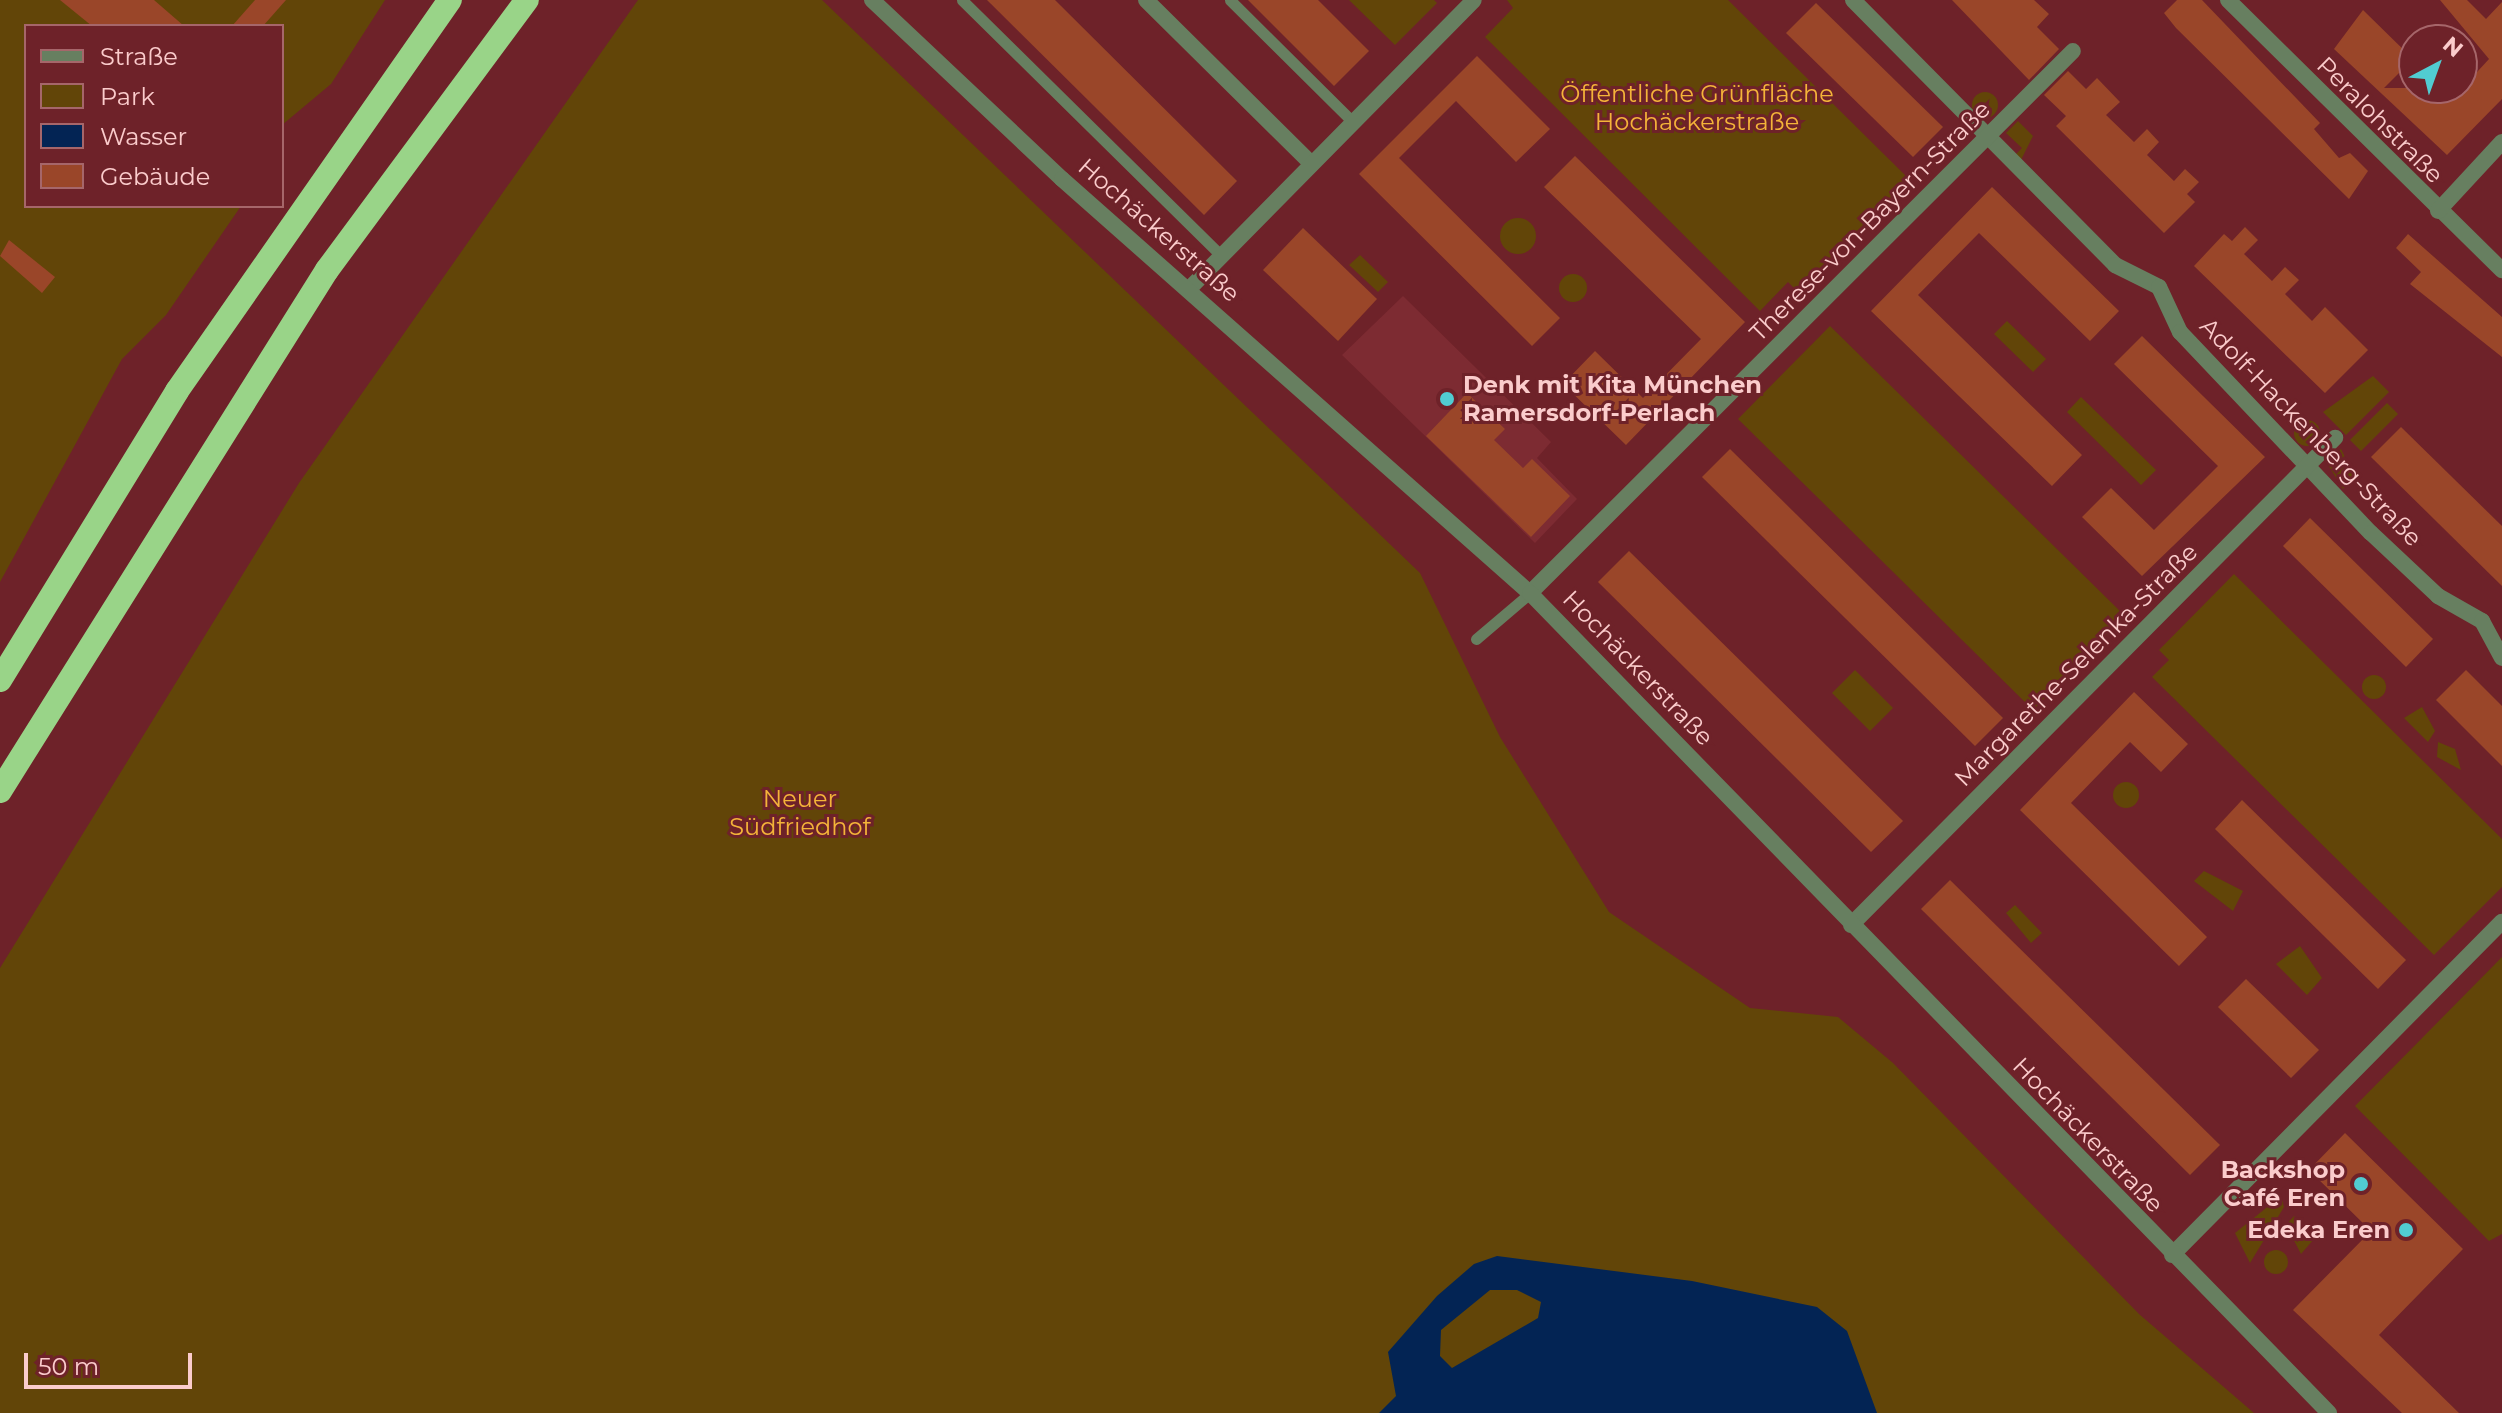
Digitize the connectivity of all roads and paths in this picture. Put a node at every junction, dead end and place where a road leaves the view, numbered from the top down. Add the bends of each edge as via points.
1 (450, 0) edge
2 (527, 0) edge
3 (872, 0) edge
4 (962, 0) edge
5 (1146, 0) edge
6 (1230, 0) edge
7 (1474, 0) edge
8 (1853, 0) edge
9 (2228, 0) edge
10 (2073, 51) dead end
11 (1353, 122) junction
12 (1988, 136) junction
13 (2502, 142) edge
14 (1312, 164) junction
15 (2438, 211) junction
16 (1221, 255) junction
17 (2502, 270) edge
18 (1190, 288) junction
19 (2335, 438) dead end
20 (2308, 464) junction
21 (1530, 593) junction
22 (1476, 639) dead end
23 (2502, 658) edge
24 (0, 680) edge
25 (0, 791) edge
26 (2502, 922) edge
27 (1851, 925) junction
28 (2172, 1255) junction
29 (2329, 1413) edge

1 - 24 highway via 177,391
2 - 25 highway via 319,282
3 - 18 street, Hochäckerstraße
4 - 16 lane
5 - 14 street
6 - 11 lane
7 - 11 street
8 - 12 street, Adolf-Hackenberg-Straße
9 - 15 street, Peralohstraße
10 - 12 street, Therese-von-Bayern-Straße
11 - 14 street
12 - 20 street, Adolf-Hackenberg-Straße via 2115,265 2159,287 2180,332
12 - 21 street, Therese-von-Bayern-Straße
13 - 15 street
14 - 16 street
15 - 17 street, Peralohstraße
16 - 18 street
18 - 21 street, Hochäckerstraße
19 - 20 street, Margarethe-Selenka-Straße
20 - 23 street, Adolf-Hackenberg-Straße via 2438,596 2482,621
20 - 27 street, Margarethe-Selenka-Straße
21 - 22 lane via 1514,600
21 - 27 street, Hochäckerstraße
26 - 28 street
27 - 28 street, Hochäckerstraße
28 - 29 street, Hochäckerstraße

